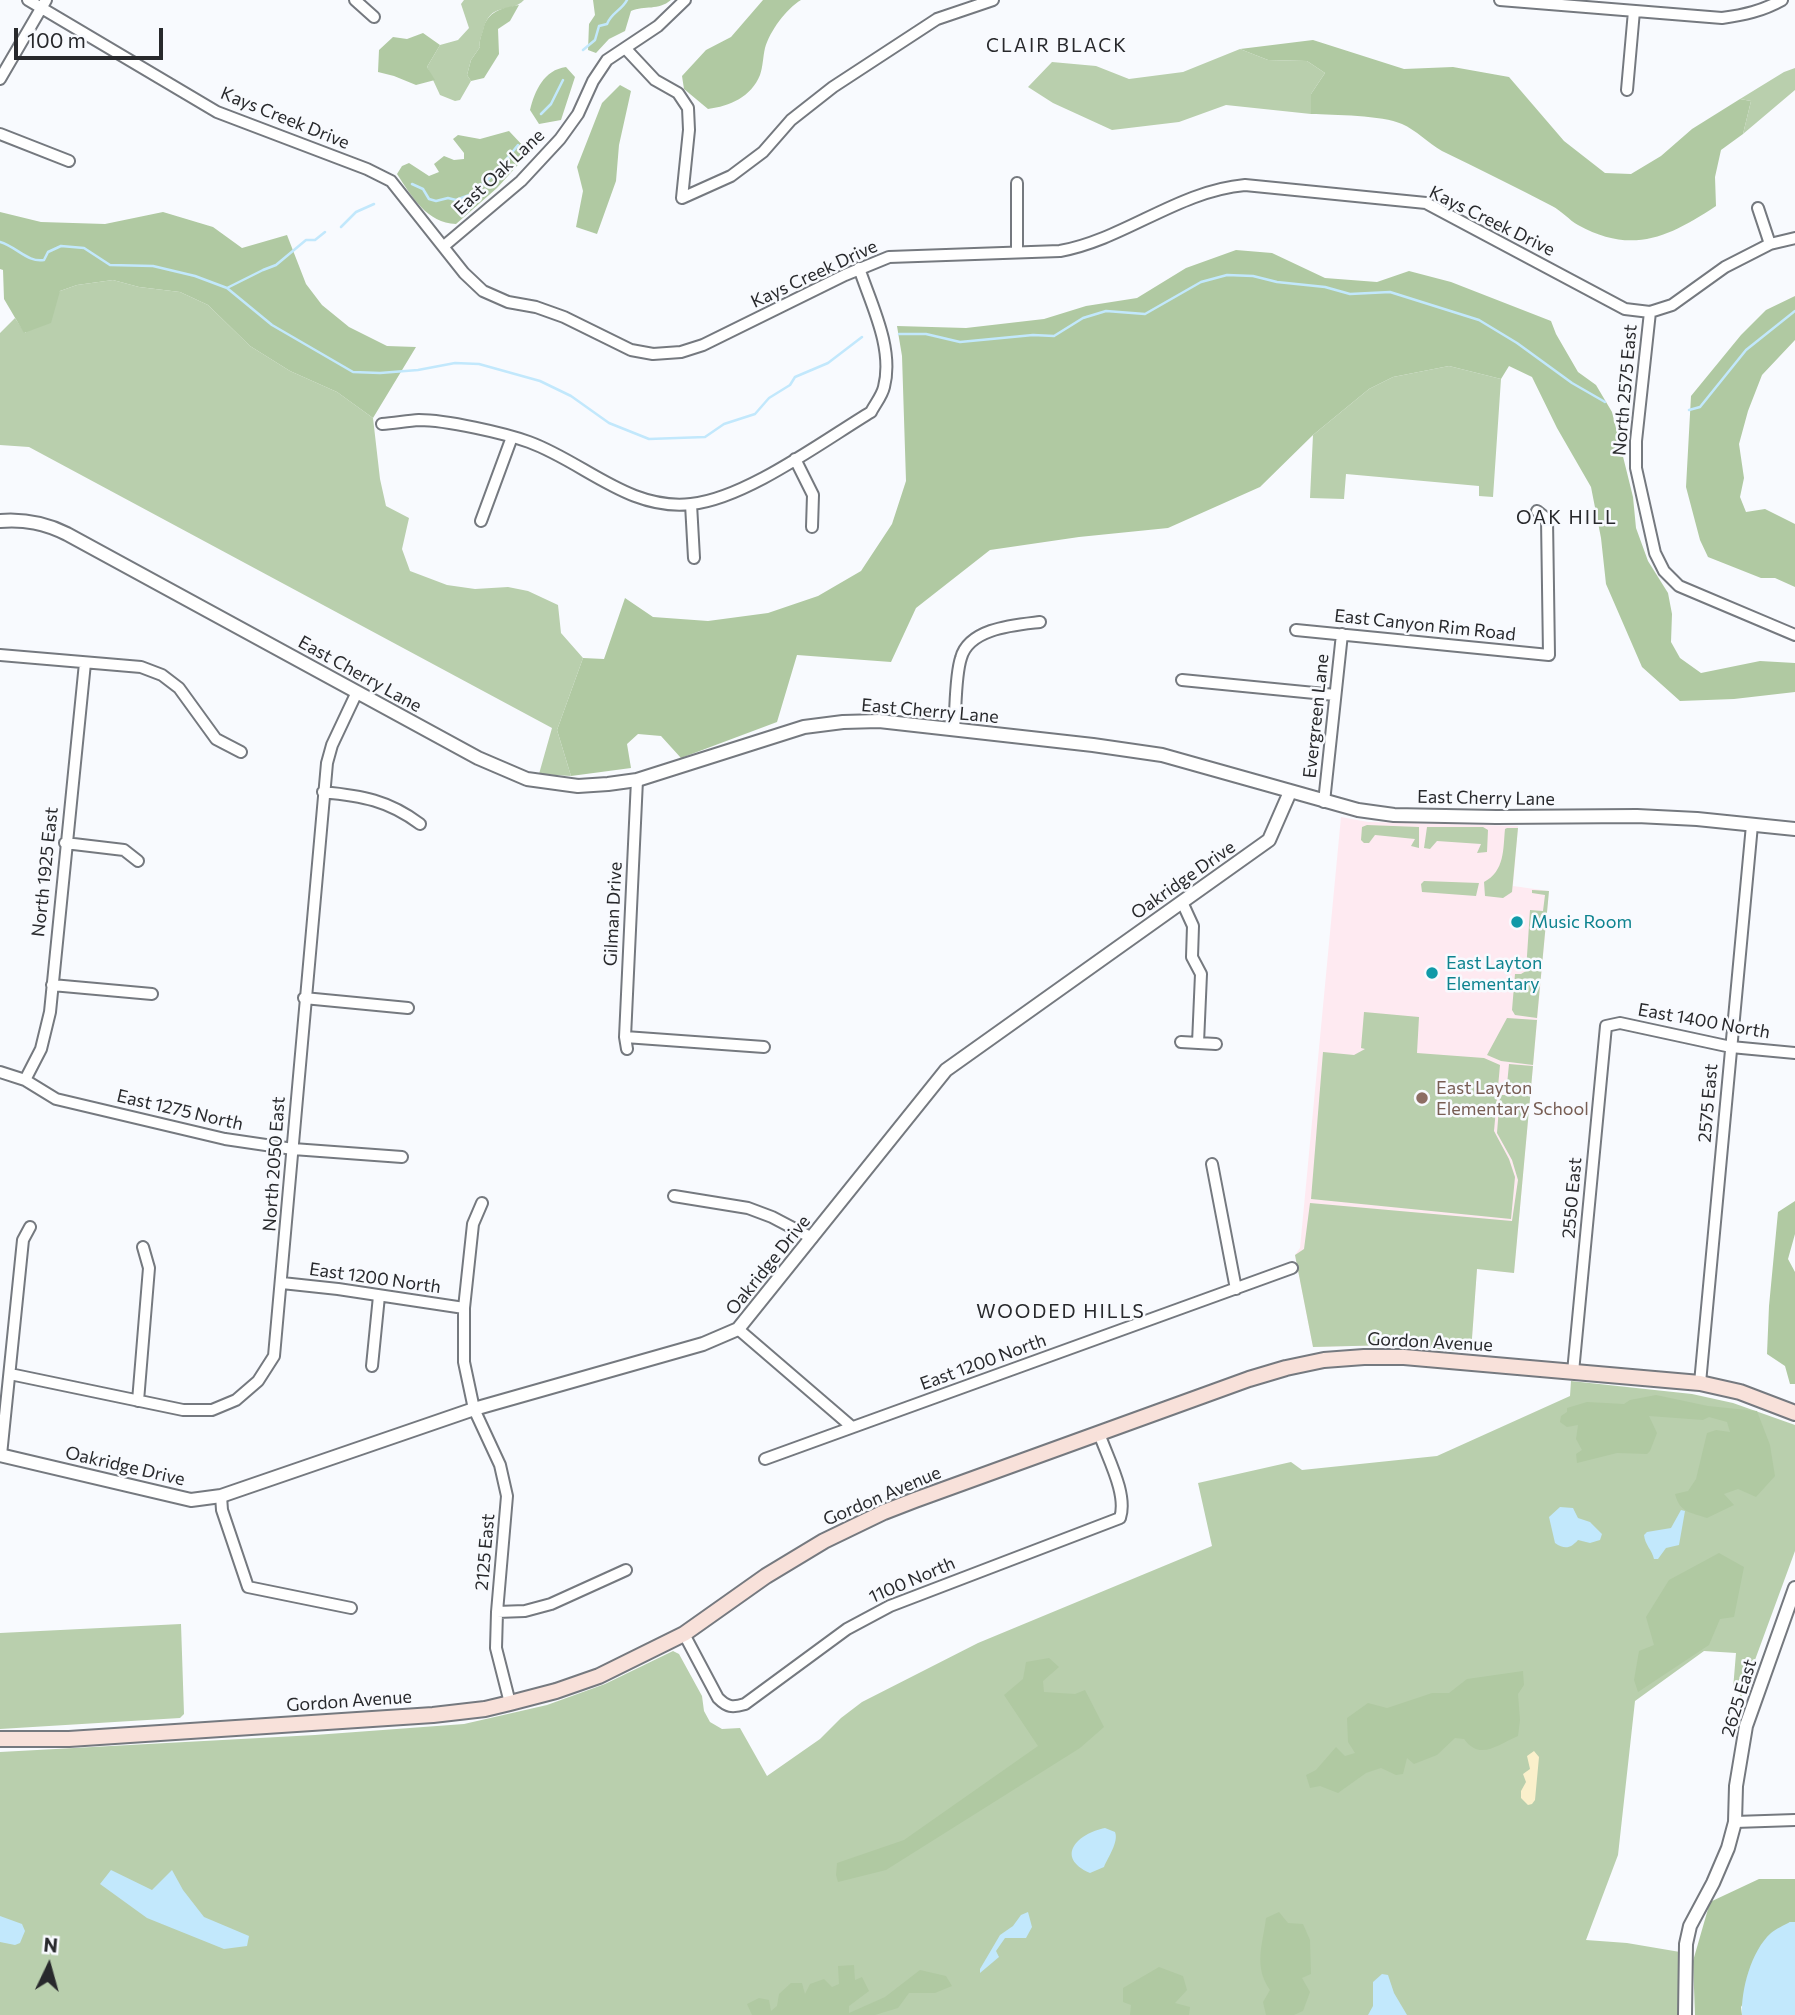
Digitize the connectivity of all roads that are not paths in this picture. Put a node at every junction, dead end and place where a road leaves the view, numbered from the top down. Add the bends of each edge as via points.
1 (28, 0) edge
2 (355, 0) edge
3 (685, 0) edge
4 (993, 0) edge
5 (1500, 0) edge
6 (1782, 0) edge
7 (43, 3) edge
8 (1634, 11) junction
9 (374, 17) dead end
10 (625, 48) junction
11 (0, 79) edge
12 (1627, 90) dead end
13 (0, 134) edge
14 (69, 161) dead end
15 (1017, 183) dead end
16 (1758, 208) dead end
17 (1795, 238) edge
18 (1770, 244) junction
19 (444, 246) junction
20 (1017, 253) junction
21 (859, 268) junction
22 (1650, 312) junction
23 (382, 424) dead end
24 (512, 438) junction
25 (795, 459) junction
26 (691, 504) junction
27 (1537, 511) dead end
28 (0, 520) edge
29 (481, 521) dead end
30 (813, 527) dead end
31 (694, 558) dead end
32 (1040, 622) dead end
33 (1296, 630) dead end
34 (1342, 634) junction
35 (1795, 635) edge
36 (0, 655) edge
37 (85, 663) junction
38 (1182, 680) dead end
39 (357, 692) junction
40 (1335, 695) junction
41 (954, 729) junction
42 (241, 752) dead end
43 (637, 780) junction
44 (323, 792) junction
45 (1290, 792) junction
46 (1324, 802) junction
47 (420, 824) dead end
48 (1752, 825) junction
49 (1795, 830) edge
50 (65, 843) junction
51 (138, 861) dead end
52 (1182, 902) junction
53 (52, 985) junction
54 (152, 993) dead end
55 (304, 998) junction
56 (408, 1008) dead end
57 (1606, 1026) joint
58 (625, 1037) junction
59 (1181, 1042) dead end
60 (1198, 1043) junction
61 (1216, 1044) dead end
62 (764, 1047) dead end
63 (1731, 1047) junction
64 (627, 1049) dead end
65 (1795, 1053) edge
66 (0, 1072) edge
67 (25, 1080) junction
68 (293, 1149) junction
69 (402, 1157) dead end
70 (1212, 1164) dead end
71 (674, 1196) dead end
72 (482, 1203) dead end
73 (30, 1227) dead end
74 (813, 1238) junction
75 (143, 1247) dead end
76 (1292, 1268) dead end
77 (282, 1283) junction
78 (1236, 1289) junction
79 (379, 1296) junction
80 (464, 1308) junction
81 (738, 1329) junction
82 (372, 1366) dead end
83 (1573, 1372) junction
84 (10, 1374) junction
85 (1700, 1383) junction
86 (138, 1401) junction
87 (474, 1409) junction
88 (1795, 1413) edge
89 (852, 1427) junction
90 (1099, 1433) junction
91 (1, 1455) edge
92 (765, 1460) dead end
93 (220, 1496) junction
94 (626, 1570) dead end
95 (1795, 1588) edge
96 (351, 1608) dead end
97 (497, 1612) junction
98 (684, 1634) junction
99 (510, 1703) junction
100 (0, 1739) edge
101 (1795, 1820) edge
102 (1735, 1822) junction
103 (1685, 2015) edge

1 - 7 street, Kays Creek Drive
2 - 9 street
3 - 10 street, East Oak Lane
4 - 10 street via 937,19 833,87 731,176 682,198 688,108 678,93 655,80
5 - 8 street
6 - 8 street via 1746,15 1722,18
7 - 11 street
7 - 19 street, Kays Creek Drive via 217,112 391,181
8 - 12 street
10 - 19 street, East Oak Lane via 607,60 561,139 521,181
13 - 14 street
15 - 20 street
16 - 18 street
17 - 18 street
18 - 22 street via 1706,279 1672,305
19 - 21 street, Kays Creek Drive via 483,291 564,317 631,350 653,354 703,345
20 - 21 street, Kays Creek Drive via 890,257
20 - 22 street, Kays Creek Drive via 1082,247 1200,194 1245,186 1426,203 1625,309
21 - 25 street via 884,345 884,389 871,412
22 - 35 street, North 2575 East via 1636,468 1655,553 1679,586
23 - 24 street via 422,420
24 - 26 street via 531,443 634,497 660,504
24 - 29 street
25 - 26 street via 731,495
25 - 30 street via 813,495
26 - 31 street
27 - 34 street, East Canyon Rim Road via 1547,519 1549,655
28 - 39 street, East Cherry Lane via 49,525
32 - 41 street via 1003,626 976,638 961,656
33 - 34 street, East Canyon Rim Road
34 - 40 street, Evergreen Lane
36 - 37 street
37 - 42 street via 141,667 162,675 179,688 216,739
37 - 50 street, North 1925 East
38 - 40 street
39 - 43 street, East Cherry Lane via 478,758 527,779 578,786
39 - 44 street, North 2050 East via 332,745
40 - 46 street, Evergreen Lane
41 - 43 street, East Cherry Lane via 879,721 804,727
41 - 45 street, East Cherry Lane via 1162,755
43 - 58 street, Gilman Drive
44 - 47 street via 381,802
44 - 55 street, North 2050 East
45 - 46 street, East Cherry Lane
45 - 52 street, Oakridge Drive via 1269,840
46 - 48 street, East Cherry Lane via 1394,815 1637,816
48 - 49 street, East Cherry Lane
48 - 63 street, 2575 East
50 - 51 street via 124,850
50 - 53 street, North 1925 East
52 - 60 street via 1193,926 1192,957 1202,974
52 - 74 street, Oakridge Drive via 946,1070
53 - 54 street
53 - 67 street, North 1925 East via 41,1049
55 - 56 street
55 - 68 street, North 2050 East
57 - 63 street, East 1400 North via 1620,1023
57 - 83 street, 2550 East
58 - 62 street
58 - 64 street, Gilman Drive
59 - 60 street
60 - 61 street
63 - 65 street, East 1400 North
63 - 85 street, 2575 East
66 - 67 street, East 1275 North
67 - 68 street, East 1275 North via 56,1099 225,1139
68 - 69 street, East 1275 North
68 - 77 street, North 2050 East
70 - 78 street
71 - 74 street via 748,1208
72 - 80 street, 2125 East via 473,1224
73 - 84 street via 23,1240
74 - 81 street, Oakridge Drive
75 - 86 street via 149,1268
76 - 78 street, East 1200 North
77 - 79 street, East 1200 North
77 - 86 street, North 2050 East via 274,1356 258,1381 212,1410 183,1410
78 - 89 street, East 1200 North
79 - 80 street, East 1200 North
79 - 82 street
80 - 87 street, 2125 East via 464,1362
81 - 87 street, Oakridge Drive via 703,1344
81 - 89 street
83 - 85 main road, Gordon Avenue
83 - 90 main road, Gordon Avenue via 1404,1357 1324,1360 1250,1379
84 - 86 street, North 2050 East
84 - 91 street
85 - 88 main road, Gordon Avenue
87 - 93 street, Oakridge Drive
87 - 97 street, 2125 East via 500,1465 507,1496
89 - 92 street, East 1200 North
90 - 98 main road, Gordon Avenue via 854,1526 794,1558
90 - 98 street, 1100 North via 1122,1496 1120,1518 890,1606 847,1629 745,1704 726,1706 718,1698
91 - 93 street, Oakridge Drive via 191,1500
93 - 96 street via 248,1587
94 - 97 street via 551,1604
95 - 102 street, 2625 East via 1746,1726
97 - 99 street, 2125 East via 496,1648
98 - 99 main road, Gordon Avenue via 599,1676
99 - 100 main road, Gordon Avenue via 433,1715 69,1740
101 - 102 street
102 - 103 street, 2625 East via 1713,1883 1690,1926

